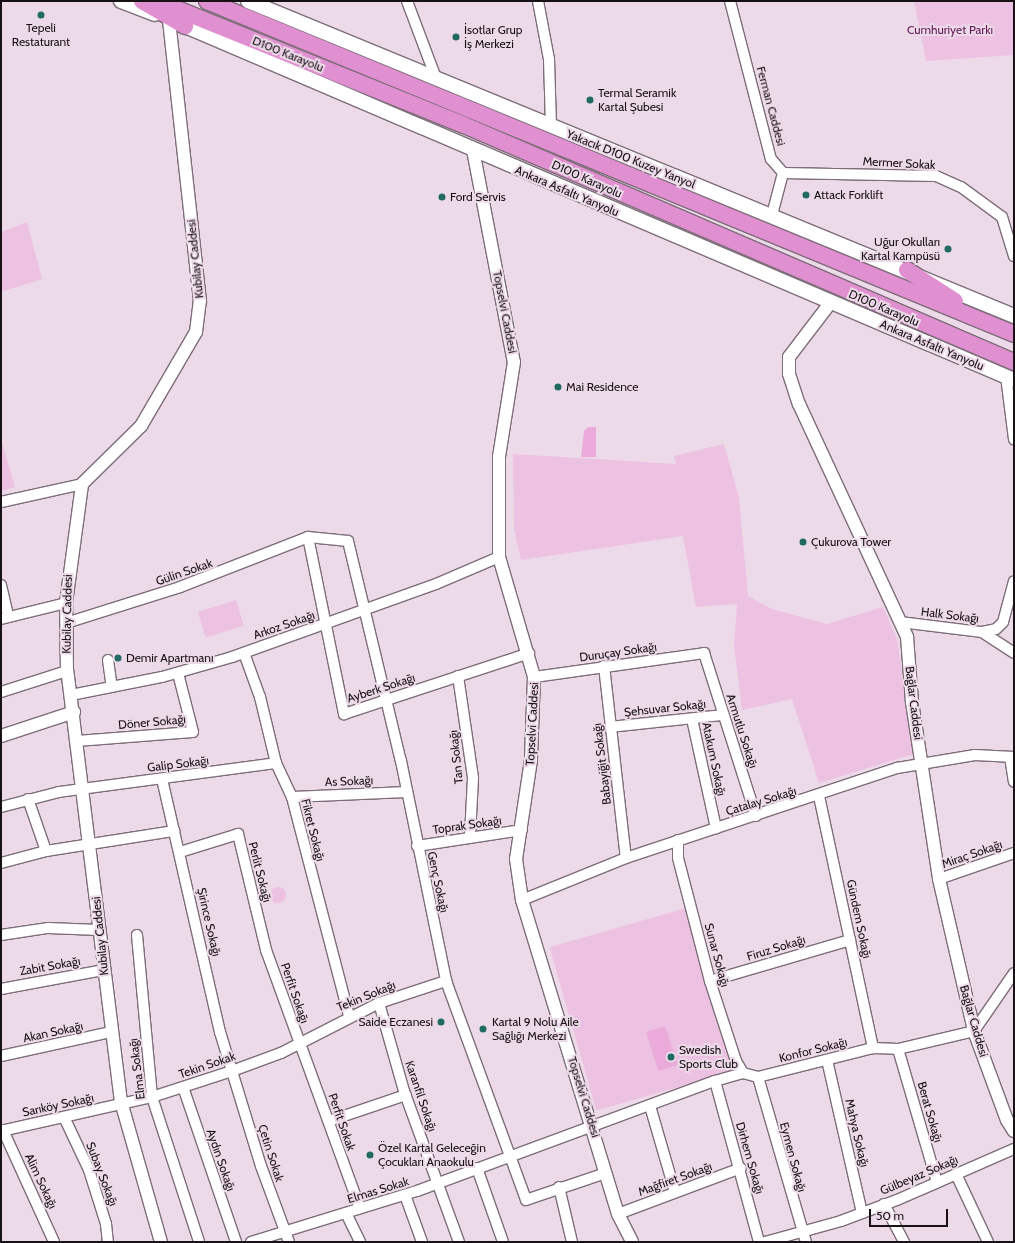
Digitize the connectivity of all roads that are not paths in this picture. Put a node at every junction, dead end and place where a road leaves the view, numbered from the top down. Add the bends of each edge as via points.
1 (121, 1) edge
2 (142, 1) edge
3 (157, 1) edge
4 (207, 1) edge
5 (248, 1) edge
6 (407, 1) edge
7 (538, 1) edge
8 (730, 1) edge
9 (169, 20) junction
10 (185, 26) junction
11 (436, 78) junction
12 (551, 127) junction
13 (473, 150) junction
14 (783, 173) junction
15 (772, 215) junction
16 (1002, 217) junction
17 (1014, 220) edge
18 (1014, 256) edge
19 (908, 270) junction
20 (831, 302) junction
21 (1014, 316) edge
22 (989, 322) junction
23 (1014, 334) edge
24 (1014, 362) edge
25 (1010, 378) edge
26 (1014, 439) edge
27 (82, 484) junction
28 (1, 502) edge
29 (308, 537) junction
30 (499, 557) junction
31 (1014, 581) edge
32 (1, 585) edge
33 (66, 603) junction
34 (364, 609) junction
35 (4, 618) edge
36 (900, 622) junction
37 (66, 623) junction
38 (325, 624) junction
39 (982, 632) junction
40 (244, 653) junction
41 (529, 653) junction
42 (1014, 653) edge
43 (704, 654) joint
44 (108, 660) dead end
45 (604, 666) junction
46 (67, 671) junction
47 (178, 673) junction
48 (458, 676) junction
49 (534, 677) junction
50 (112, 687) junction
51 (1, 692) edge
52 (71, 695) junction
53 (384, 700) junction
54 (74, 712) junction
55 (723, 715) junction
56 (692, 719) junction
57 (610, 727) junction
58 (1, 736) edge
59 (77, 741) junction
60 (1012, 757) edge
61 (923, 762) junction
62 (276, 763) junction
63 (162, 779) junction
64 (1014, 782) edge
65 (83, 788) junction
66 (407, 792) junction
67 (820, 796) junction
68 (292, 797) junction
69 (28, 799) junction
70 (1, 807) edge
71 (756, 816) junction
72 (716, 828) junction
73 (522, 830) junction
74 (174, 831) junction
75 (470, 835) junction
76 (678, 840) junction
77 (90, 843) junction
78 (417, 846) junction
79 (46, 851) junction
80 (180, 852) junction
81 (1014, 853) edge
82 (626, 858) junction
83 (1, 863) edge
84 (939, 879) junction
85 (522, 900) junction
86 (99, 930) junction
87 (1, 935) edge
88 (137, 935) dead end
89 (850, 940) junction
90 (266, 950) joint
91 (104, 970) junction
92 (1014, 973) edge
93 (710, 981) junction
94 (446, 982) junction
95 (1, 989) edge
96 (379, 1003) junction
97 (349, 1016) junction
98 (974, 1031) junction
99 (111, 1032) junction
100 (299, 1044) junction
101 (873, 1048) junction
102 (898, 1049) junction
103 (1, 1056) edge
104 (827, 1060) junction
105 (232, 1070) junction
106 (743, 1073) junction
107 (758, 1077) junction
108 (715, 1081) junction
109 (183, 1087) junction
110 (406, 1095) junction
111 (152, 1097) junction
112 (120, 1102) junction
113 (650, 1106) junction
114 (64, 1117) junction
115 (329, 1121) junction
116 (594, 1126) junction
117 (2, 1131) edge
118 (1014, 1131) edge
119 (1014, 1149) edge
120 (509, 1155) junction
121 (477, 1168) junction
122 (741, 1168) junction
123 (606, 1173) junction
124 (956, 1174) junction
125 (937, 1182) junction
126 (439, 1183) junction
127 (559, 1187) junction
128 (675, 1192) junction
129 (405, 1195) junction
130 (884, 1204) junction
131 (360, 1208) junction
132 (346, 1213) junction
133 (862, 1213) junction
134 (618, 1214) junction
135 (284, 1231) junction
136 (801, 1231) junction
137 (54, 1242) edge
138 (108, 1242) edge
139 (161, 1242) edge
140 (199, 1242) edge
141 (236, 1242) edge
142 (251, 1242) edge
143 (288, 1242) edge
144 (360, 1242) edge
145 (422, 1242) edge
146 (459, 1242) edge
147 (504, 1242) edge
148 (572, 1242) edge
149 (632, 1242) edge
150 (759, 1242) edge
151 (765, 1242) edge
152 (806, 1242) edge
153 (904, 1242) edge
154 (988, 1242) edge

1 - 9 main road, Ankara Asfaltı Yanyolu
2 - 10 highway
3 - 24 highway, D100 Karayolu via 464,125
4 - 22 highway, D100 Karayolu
5 - 11 main road, Yakacık D100 Kuzey Yanyol
6 - 11 street
7 - 12 street via 549,59
8 - 14 street, Ferman Caddesi via 771,159
9 - 10 main road, Ankara Asfaltı Yanyolu
9 - 27 street, Kubilay Caddesi via 200,302 196,332 141,426
10 - 13 main road, Ankara Asfaltı Yanyolu
11 - 12 main road, Yakacık D100 Kuzey Yanyol
12 - 15 main road, Yakacık D100 Kuzey Yanyol
13 - 20 main road, Ankara Asfaltı Yanyolu
13 - 30 street, Topselvi Caddesi via 514,362 499,457
14 - 15 street
14 - 16 street, Mermer Sokak via 936,176 961,187
15 - 19 main road, Yakacık D100 Kuzey Yanyol
16 - 17 street, Mermer Sokak
16 - 18 street
19 - 21 main road, Yakacık D100 Kuzey Yanyol
19 - 22 highway
20 - 25 main road, Ankara Asfaltı Yanyolu
20 - 36 street, Bağlar Caddesi via 789,357 789,374 799,404
22 - 23 highway, D100 Karayolu
25 - 26 street
27 - 28 street
27 - 33 street, Kubilay Caddesi
29 - 34 street, Genç Sokağı via 348,541
29 - 37 street, Gülin Sokak via 180,587
29 - 38 street, Ayberk Sokağı
30 - 34 street, Arkoz Sokağı via 436,584
30 - 41 street, Topselvi Caddesi
31 - 39 street via 1003,622 996,629
32 - 35 street
33 - 35 street
33 - 37 street, Kubilay Caddesi
34 - 38 street, Arkoz Sokağı
34 - 53 street, Genç Sokağı
36 - 39 street, Halk Sokağı
36 - 61 street, Bağlar Caddesi via 908,637 912,702
37 - 46 street, Kubilay Caddesi
38 - 40 street, Arkoz Sokağı
38 - 53 street, Ayberk Sokağı via 344,714
39 - 42 street, Halk Sokağı
40 - 47 street, Arkoz Sokağı
40 - 62 street, Fikret Sokağı via 260,697
41 - 48 street, Ayberk Sokağı
41 - 49 street, Topselvi Caddesi
43 - 45 street, Duruçay Sokağı
43 - 55 street, Armutlu Sokağı
44 - 50 street
45 - 49 street, Duruçay Sokağı
45 - 57 street, Babayiğit Sokağı
46 - 51 street
46 - 52 street, Kubilay Caddesi
47 - 50 street, Arkoz Sokağı
47 - 59 street, Döner Sokağı via 193,732
48 - 53 street, Ayberk Sokağı
48 - 75 street, Tan Sokağı via 473,778
49 - 73 street, Topselvi Caddesi via 531,760
50 - 52 street, Arkoz Sokağı
52 - 54 street, Kubilay Caddesi
53 - 66 street, Genç Sokağı
54 - 58 street
54 - 59 street, Kubilay Caddesi
55 - 56 street, Şehsuvar Sokağı
55 - 71 street, Armutlu Sokağı
56 - 57 street, Şehsuvar Sokağı
56 - 72 street, Atakum Sokağı
57 - 82 street, Babayiğit Sokağı
59 - 65 street, Kubilay Caddesi
60 - 61 street, Çatalay Sokağı via 975,755
60 - 64 street
61 - 67 street, Çatalay Sokağı
61 - 84 street, Bağlar Caddesi
62 - 63 street, Galip Sokağı
62 - 68 street, Fikret Sokağı
63 - 65 street, Galip Sokağı
63 - 74 street, Şirince Sokağı
65 - 69 street, Galip Sokağı
65 - 77 street, Kubilay Caddesi
66 - 68 street, As Sokağı
66 - 78 street, Genç Sokağı
67 - 71 street, Çatalay Sokağı
67 - 89 street, Gündem Sokağı
68 - 97 street, Fikret Sokağı
69 - 70 street, Galip Sokağı
69 - 79 street
71 - 72 street, Çatalay Sokağı
72 - 76 street, Çatalay Sokağı
73 - 75 street, Toprak Sokağı
73 - 85 street, Topselvi Caddesi via 516,859
74 - 77 street
74 - 80 street, Şirince Sokağı
75 - 78 street, Toprak Sokağı
76 - 82 street, Çatalay Sokağı
76 - 93 street, Sunar Sokağı via 678,858
77 - 79 street
77 - 86 street, Kubilay Caddesi
78 - 94 street, Genç Sokağı
79 - 83 street
80 - 90 street, Perlit Sokağı via 238,834
80 - 105 street, Şirince Sokağı
81 - 84 street, Miraç Sokağı
82 - 85 street, Çatalay Sokağı
84 - 98 street, Bağlar Caddesi
85 - 116 street, Topselvi Caddesi
86 - 87 street via 48,928
86 - 91 street, Kubilay Caddesi
88 - 111 street, Elma Sokağı
89 - 93 street, Firuz Sokağı
89 - 101 street, Gündem Sokağı
90 - 100 street, Perfit Sokağı
91 - 95 street, Zabit Sokağı
91 - 99 street, Kubilay Caddesi
92 - 98 street
93 - 106 street, Sunar Sokağı via 736,1061
94 - 96 street, Tekin Sokağı
94 - 120 street, Genç Sokağı
96 - 97 street, Tekin Sokağı
96 - 110 street, Karanfil Sokağı
97 - 100 street, Tekin Sokağı
98 - 102 street, Konfor Sokağı
98 - 118 street, Bağlar Caddesi via 1007,1120
99 - 103 street, Akan Sokağı
99 - 112 street, Kubilay Caddesi
100 - 105 street, Tekin Sokak
100 - 115 street, Perfit Sokak
101 - 102 street, Konfor Sokağı
101 - 104 street, Konfor Sokağı
102 - 125 street, Berat Sokağı
104 - 107 street, Konfor Sokağı
104 - 133 street, Mahya Sokağı
105 - 109 street, Tekin Sokak
105 - 135 street, Çetin Sokak
106 - 107 street, Konfor Sokağı
106 - 108 street
107 - 136 street, Eymen Sokağı
108 - 113 street
108 - 122 street, Dirhem Sokağı
109 - 111 street, Tekin Sokak
109 - 141 street, Aydın Sokağı
110 - 115 street
110 - 126 street, Karanfil Sokağı
111 - 112 street, Tekin Sokak
111 - 140 street, Elma Sokağı
112 - 114 street, Sarıköy Sokağı
112 - 139 street, Kubilay Caddesi
113 - 116 street
113 - 128 street
114 - 117 street, Sarıköy Sokağı
114 - 138 street, Subay Sokağı via 89,1170 106,1224
115 - 131 street, Perfit Sokak
116 - 120 street, Elmas Sokak
116 - 123 street, Topselvi Caddesi
117 - 137 street, Alim Sokağı
119 - 124 street, Gülbeyaz Sokağı
120 - 121 street, Elmas Sokak
120 - 127 street, Genç Sokağı via 526,1200
121 - 126 street, Elmas Sokak
121 - 147 street
122 - 128 street, Mağfiret Sokağı
122 - 150 street, Dirhem Sokağı
123 - 127 street
123 - 134 street, Topselvi Caddesi
124 - 125 street, Gülbeyaz Sokağı
124 - 154 street
125 - 130 street, Gülbeyaz Sokağı
126 - 129 street, Elmas Sokak
126 - 146 street, Karanfil Sokağı
127 - 148 street
128 - 134 street, Mağfiret Sokağı
129 - 131 street, Elmas Sokak
129 - 145 street
130 - 133 street, Gülbeyaz Sokağı
130 - 153 street
131 - 132 street, Elmas Sokak
132 - 135 street, Elmas Sokak
132 - 144 street
133 - 136 street, Gülbeyaz Sokağı
134 - 149 street, Topselvi Caddesi
135 - 142 street, Elmas Sokak
135 - 143 street, Çetin Sokak
136 - 151 street, Gülbeyaz Sokağı
136 - 152 street, Eymen Sokağı

